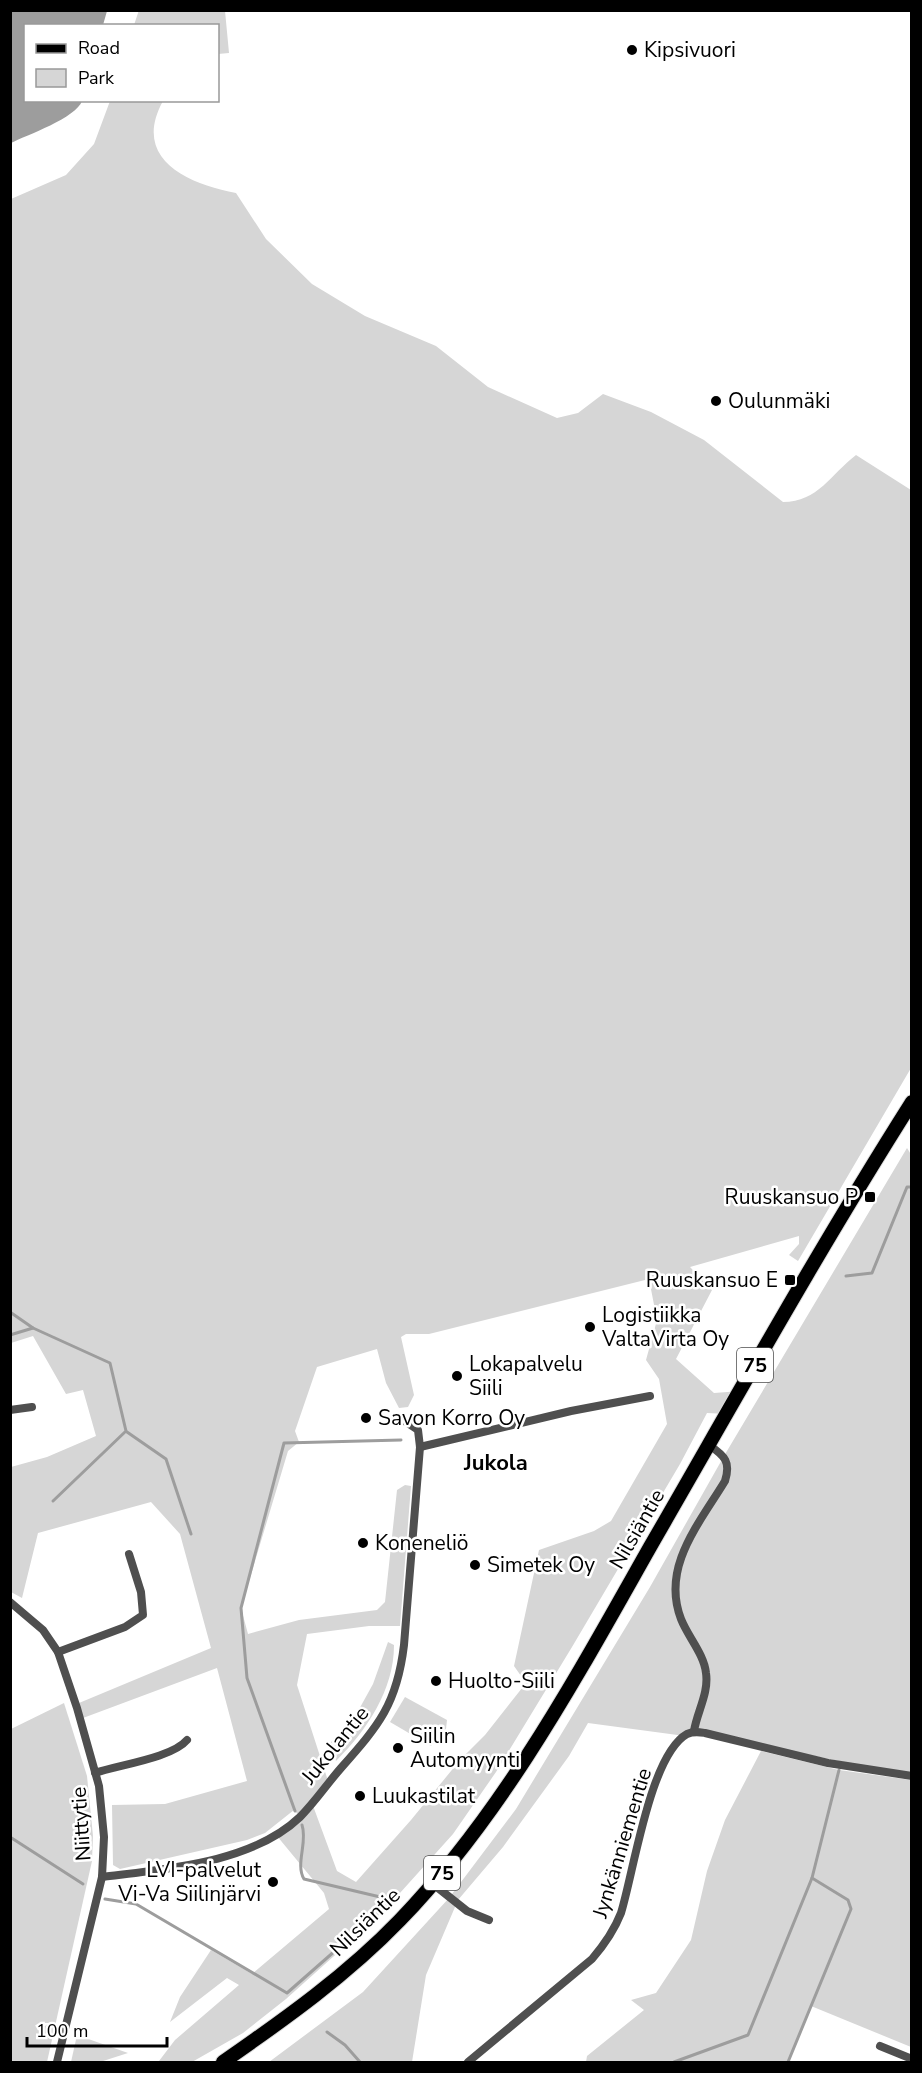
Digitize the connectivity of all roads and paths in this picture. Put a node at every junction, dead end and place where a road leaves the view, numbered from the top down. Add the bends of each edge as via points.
1 (912, 1102) edge
2 (650, 1396) dead end
3 (32, 1407) dead end
4 (10, 1410) edge
5 (404, 1420) dead end
6 (709, 1445) junction
7 (420, 1447) junction
8 (129, 1554) dead end
9 (10, 1602) edge
10 (58, 1652) junction
11 (694, 1731) junction
12 (187, 1740) dead end
13 (95, 1773) junction
14 (912, 1776) edge
15 (102, 1877) junction
16 (433, 1884) junction
17 (489, 1920) dead end
18 (880, 2046) dead end
19 (912, 2060) edge
20 (57, 2062) edge
21 (223, 2062) edge
22 (468, 2062) edge

1 - 6 main road, Nilsiäntie / 75
2 - 7 street
3 - 4 street
5 - 7 street, Jukolantie via 418,1430
6 - 11 street via 724,1456 729,1468 680,1555 673,1599 706,1672
6 - 16 main road, Nilsiäntie / 75 via 603,1631 506,1787
7 - 15 street, Jukolantie via 401,1672 389,1706 369,1738 300,1817 276,1836 244,1851 204,1862
8 - 10 street via 141,1592 143,1615 125,1627
9 - 10 street, Niittytie via 43,1630
10 - 13 street, Niittytie
11 - 14 street via 828,1763
11 - 22 street, Jynkänniementie via 676,1744 653,1788 621,1912 604,1945
12 - 13 street via 145,1760
13 - 15 street, Niittytie via 104,1838
15 - 20 street, Niittytie
16 - 17 street via 467,1911
16 - 21 main road, Nilsiäntie / 75 via 360,1960
18 - 19 street

